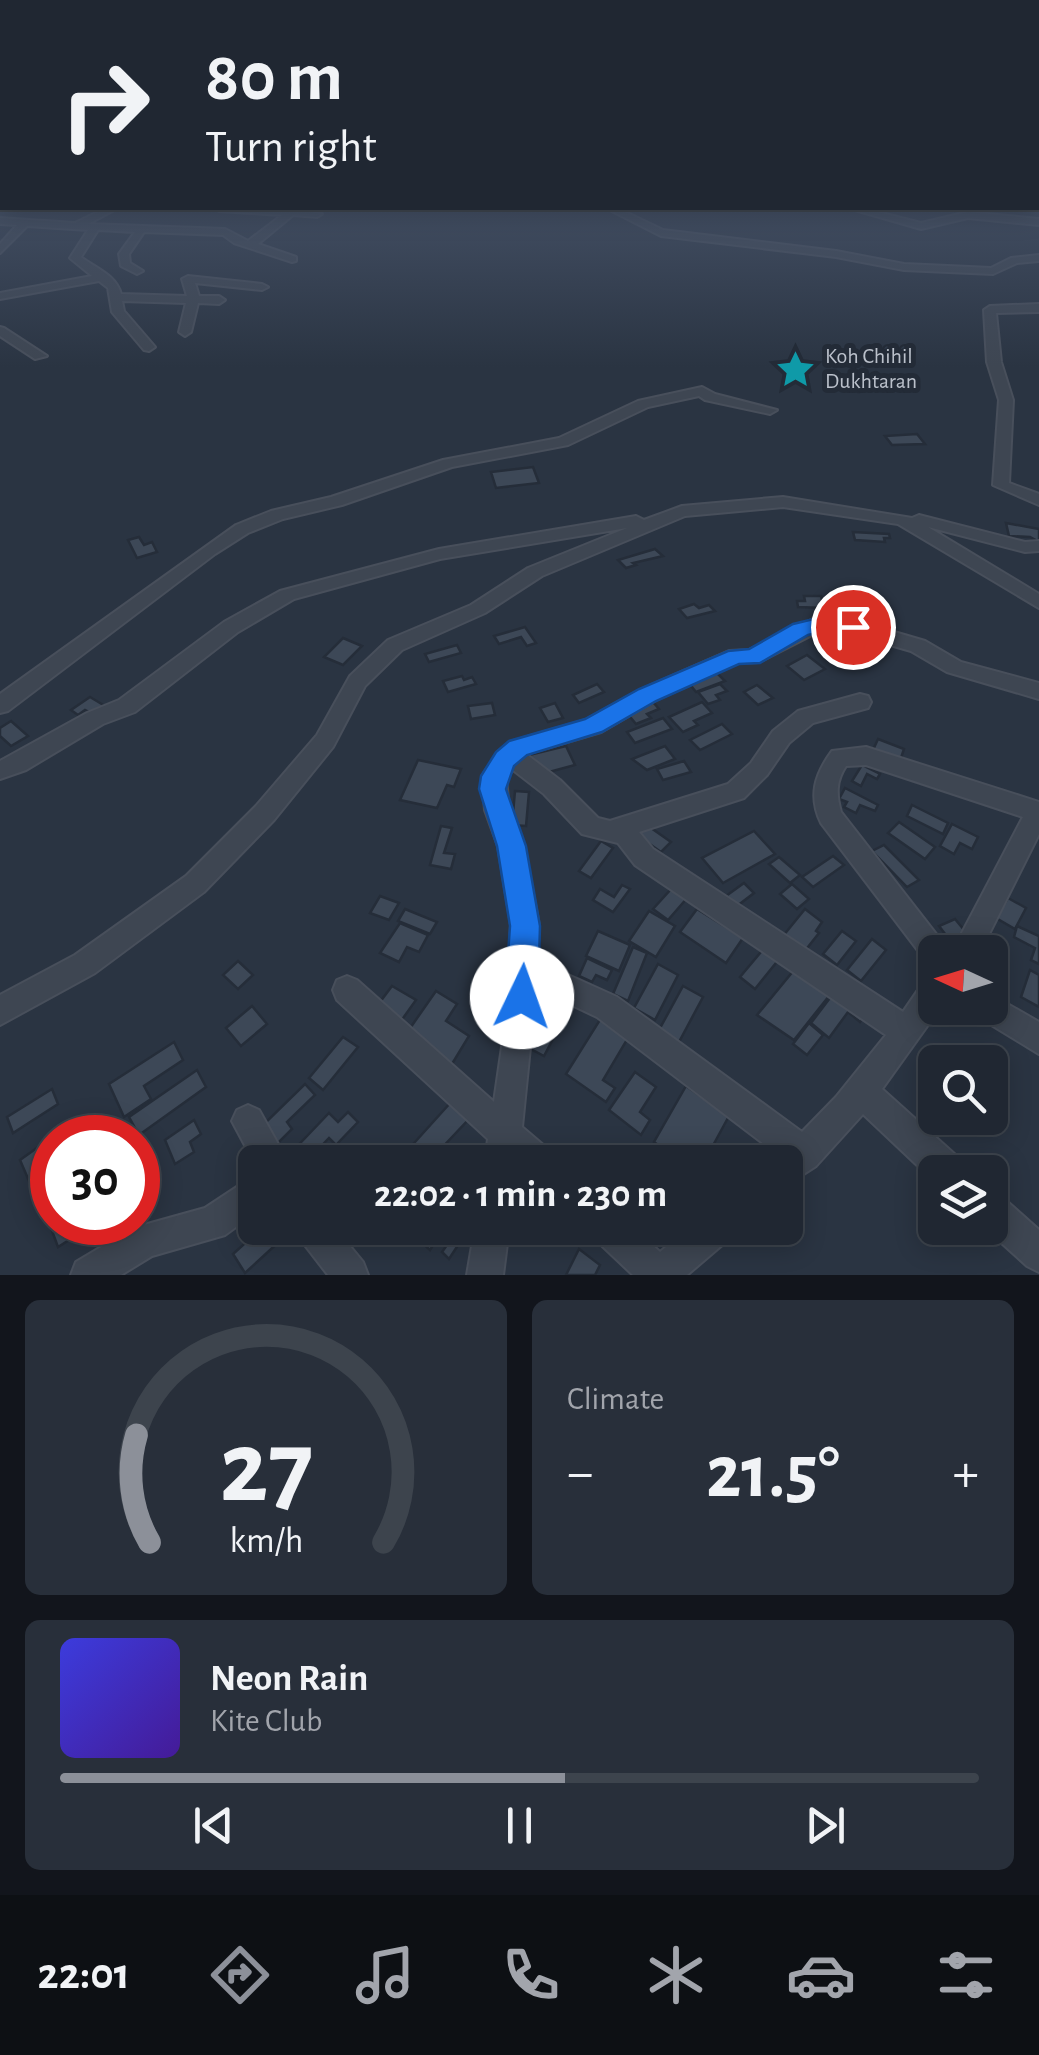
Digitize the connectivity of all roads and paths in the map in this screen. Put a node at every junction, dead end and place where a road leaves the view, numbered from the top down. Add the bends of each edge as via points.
1 (82, 248) edge
2 (128, 248) edge
3 (261, 248) edge
4 (790, 248) edge
5 (292, 258) dead end
6 (1039, 258) edge
7 (136, 270) dead end
8 (104, 277) junction
9 (262, 287) dead end
10 (0, 296) edge
11 (118, 296) junction
12 (193, 296) junction
13 (219, 300) dead end
14 (1039, 308) edge
15 (0, 331) edge
16 (186, 332) dead end
17 (149, 347) dead end
18 (40, 356) dead end
19 (770, 410) dead end
20 (1039, 500) edge
21 (682, 511) junction
22 (882, 516) junction
23 (1039, 546) edge
24 (1039, 602) edge
25 (1039, 690) edge
26 (860, 702) dead end
27 (0, 705) edge
28 (510, 755) junction
29 (0, 770) edge
30 (1038, 813) edge
31 (610, 831) junction
32 (923, 935) edge
33 (975, 935) edge
34 (523, 968) junction
35 (347, 990) dead end
36 (0, 1011) edge
37 (918, 1016) edge
38 (1008, 1019) edge
39 (907, 1032) junction
40 (1039, 1039) edge
41 (860, 1090) junction
42 (248, 1121) dead end
43 (262, 1145) edge
44 (500, 1145) edge
45 (503, 1145) edge
46 (773, 1145) edge
47 (803, 1152) edge
48 (930, 1155) edge
49 (238, 1205) edge
50 (1008, 1226) edge
51 (326, 1245) edge
52 (489, 1245) edge
53 (626, 1245) edge
54 (695, 1245) edge
55 (1039, 1254) edge
56 (89, 1275) edge
57 (350, 1275) edge
58 (485, 1275) edge
59 (659, 1275) edge

1 - 8 street via 76,258
2 - 7 street via 124,264
3 - 5 street
4 - 6 street via 992,271
8 - 10 street
8 - 11 street
9 - 12 street via 188,279
11 - 12 street
11 - 17 street via 118,312
12 - 13 street
12 - 16 street
14 - 20 street via 990,310 994,362 1006,400 1001,485
15 - 18 street
19 - 27 street via 702,391 676,394 563,442 449,463 259,522 209,550
21 - 22 street via 757,502
21 - 29 street via 440,554 287,595 230,627 127,706
21 - 36 street via 534,572 478,608 396,644 358,681 301,770 195,884 84,964
22 - 23 street
22 - 24 street via 927,532
25 - 28 street via 954,667 899,639 822,624 648,695 593,726
26 - 31 street via 806,718 736,791
28 - 31 street via 591,827
28 - 34 street via 493,789 525,926
30 - 32 street via 866,756 840,757 822,794 830,816
30 - 33 street
31 - 39 street via 626,834 644,857
34 - 45 street
34 - 46 street via 607,1007
35 - 44 street
37 - 39 street
38 - 40 street
39 - 41 street
41 - 47 street
41 - 48 street
42 - 43 street
49 - 56 street via 213,1223 145,1240
50 - 55 street
51 - 57 street
52 - 58 street
53 - 59 street
54 - 59 street

